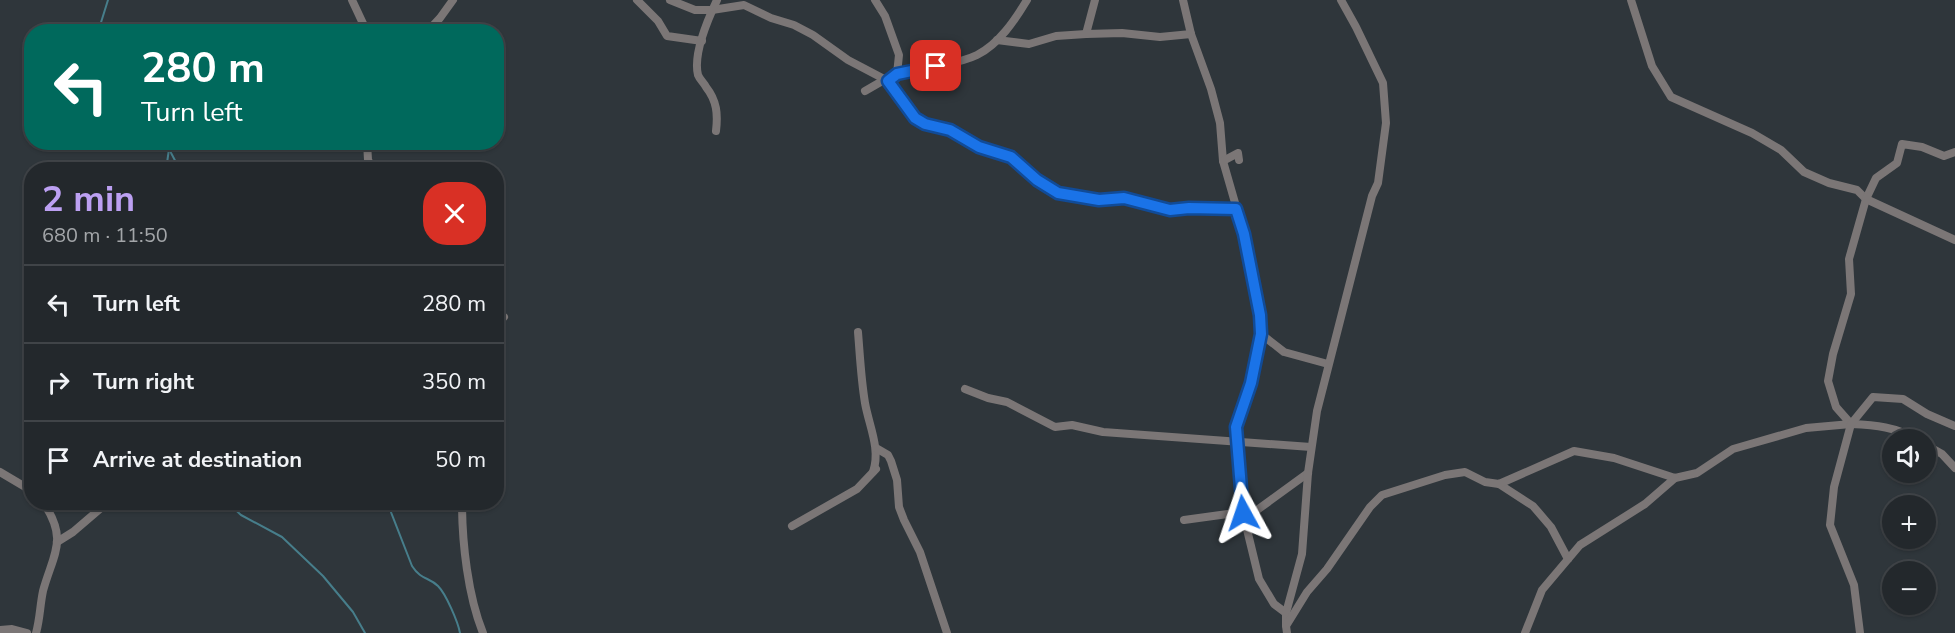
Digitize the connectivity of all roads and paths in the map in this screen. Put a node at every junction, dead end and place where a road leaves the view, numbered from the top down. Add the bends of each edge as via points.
1 (352, 0) edge
2 (453, 0) edge
3 (637, 0) edge
4 (670, 0) edge
5 (717, 0) edge
6 (875, 0) edge
7 (1027, 0) edge
8 (1095, 0) edge
9 (1183, 0) edge
10 (1341, 0) edge
11 (1631, 0) edge
12 (712, 10) junction
13 (363, 24) edge
14 (435, 24) edge
15 (1086, 34) junction
16 (1191, 34) junction
17 (997, 40) junction
18 (702, 41) junction
19 (897, 74) junction
20 (886, 80) junction
21 (865, 91) dead end
22 (716, 131) dead end
23 (1955, 152) edge
24 (1239, 160) dead end
25 (1223, 161) junction
26 (1866, 199) junction
27 (1236, 209) junction
28 (1955, 240) edge
29 (858, 332) dead end
30 (1261, 334) junction
31 (1328, 364) junction
32 (965, 389) dead end
33 (1851, 424) junction
34 (1955, 426) edge
35 (1885, 429) edge
36 (1237, 442) junction
37 (1311, 447) junction
38 (876, 448) junction
39 (1936, 451) edge
40 (888, 455) junction
41 (1955, 468) edge
42 (0, 472) edge
43 (873, 472) junction
44 (1308, 473) junction
45 (1674, 478) junction
46 (1499, 484) junction
47 (24, 486) edge
48 (47, 510) edge
49 (98, 510) edge
50 (462, 510) edge
51 (1243, 513) junction
52 (1184, 520) dead end
53 (792, 526) dead end
54 (57, 543) junction
55 (1568, 560) junction
56 (1286, 614) junction
57 (0, 630) edge
58 (1285, 631) edge
59 (27, 633) edge
60 (36, 633) edge
61 (483, 633) edge
62 (947, 633) edge
63 (1525, 633) edge
64 (1860, 633) edge

1 - 13 street
2 - 14 street
3 - 18 street via 658,21 666,36
4 - 12 street via 695,10
5 - 12 street
6 - 19 street via 899,55
7 - 17 street
8 - 15 street
9 - 16 street
10 - 31 street via 1383,83 1386,123 1378,183
11 - 26 street via 1652,66 1671,97 1752,133 1781,150 1804,172 1857,189
12 - 18 street
12 - 20 street via 744,4 813,35
15 - 16 street
15 - 17 street via 1056,36 1029,44
16 - 25 street via 1220,123
17 - 19 street via 978,55 956,63
18 - 22 street via 697,61 699,77 716,104
19 - 20 street
20 - 21 street
20 - 27 street via 915,118 1011,157 1058,193 1099,200 1124,198 1170,210
23 - 26 street via 1944,156 1902,144 1897,163 1876,178
24 - 25 street via 1238,153
25 - 27 street
26 - 28 street
26 - 33 street via 1849,259 1851,294 1828,381 1836,407
27 - 30 street
29 - 38 street via 862,385
30 - 31 street via 1284,352
30 - 36 street via 1251,383 1236,427
31 - 37 street
32 - 36 street via 1007,402 1055,427 1072,425 1102,432
33 - 34 street via 1873,397 1903,399
33 - 35 street
33 - 45 street via 1806,428 1733,449 1697,473
33 - 64 street via 1834,487 1830,525 1854,585
36 - 37 street
36 - 51 street
37 - 44 street
38 - 40 street
38 - 43 street
39 - 41 street
40 - 43 street
40 - 62 street via 897,480 899,507 920,552
42 - 47 street
43 - 53 street via 857,489
44 - 51 street via 1252,513
44 - 56 street via 1302,554
45 - 46 street via 1614,458 1574,451
45 - 55 street via 1645,504 1580,545
46 - 55 street via 1533,506 1551,527
46 - 58 street via 1485,483 1465,472 1383,495 1307,592
48 - 54 street
49 - 54 street
50 - 61 street via 475,614
51 - 52 street
51 - 56 street via 1259,579 1274,604
54 - 60 street
55 - 63 street via 1542,590
56 - 58 street
57 - 59 street

